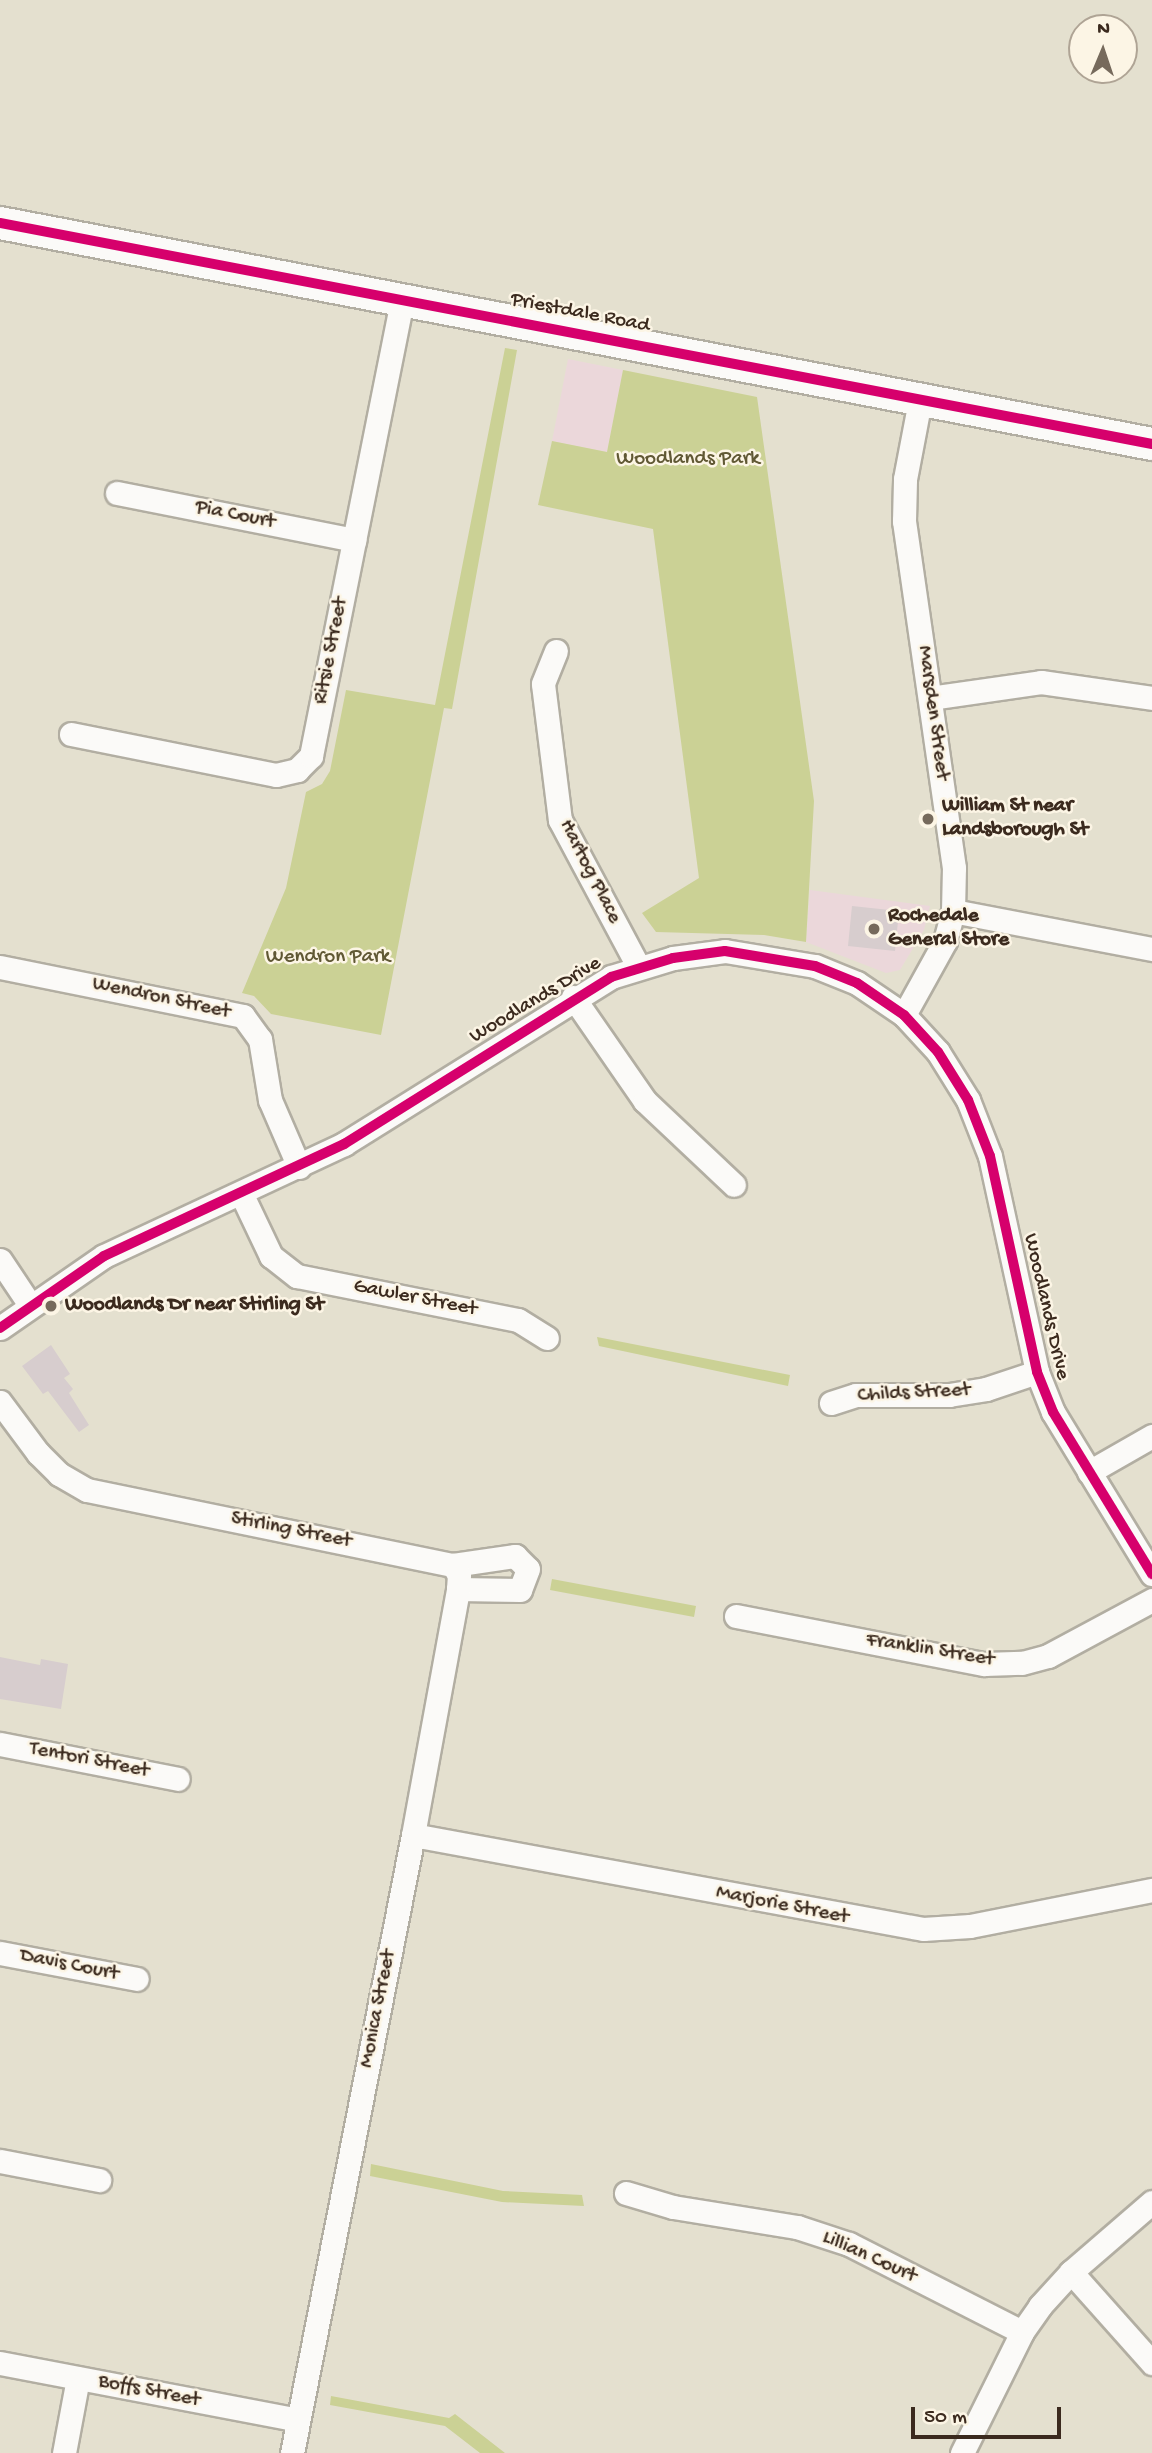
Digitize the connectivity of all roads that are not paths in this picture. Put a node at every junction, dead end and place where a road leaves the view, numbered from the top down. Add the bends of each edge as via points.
1 (0, 223) edge
2 (402, 299) junction
3 (920, 400) junction
4 (1152, 444) edge
5 (117, 492) dead end
6 (354, 540) junction
7 (556, 651) dead end
8 (930, 698) junction
9 (1152, 698) edge
10 (71, 734) dead end
11 (953, 911) junction
12 (1152, 949) edge
13 (638, 966) junction
14 (0, 967) edge
15 (573, 997) junction
16 (904, 1015) junction
17 (299, 1167) junction
18 (734, 1185) dead end
19 (241, 1193) junction
20 (0, 1260) edge
21 (30, 1305) junction
22 (0, 1328) edge
23 (547, 1338) dead end
24 (1037, 1372) junction
25 (0, 1402) edge
26 (831, 1403) dead end
27 (1152, 1436) edge
28 (1089, 1472) junction
29 (453, 1565) junction
30 (1152, 1574) edge
31 (458, 1589) junction
32 (1152, 1600) edge
33 (736, 1616) dead end
34 (0, 1744) edge
35 (178, 1779) dead end
36 (413, 1835) junction
37 (1152, 1890) edge
38 (0, 1953) edge
39 (137, 1979) dead end
40 (0, 2161) edge
41 (99, 2180) dead end
42 (625, 2193) dead end
43 (1152, 2202) edge
44 (1071, 2272) junction
45 (1022, 2332) junction
46 (0, 2363) edge
47 (1152, 2363) edge
48 (78, 2378) junction
49 (298, 2420) junction
50 (64, 2453) edge
51 (292, 2453) edge
52 (962, 2453) edge

1 - 2 street, Priestdale Road
2 - 3 street, Priestdale Road
2 - 6 street, Ritsie Street
3 - 4 street, Priestdale Road
3 - 8 street, Marsden Street via 905,479 904,521
5 - 6 street, Pia Court
6 - 10 street, Ritsie Street via 311,756 297,770 276,775
7 - 13 street, Hartog Place via 542,684 560,820
8 - 9 street via 1041,682 1080,684
8 - 11 street, Marsden Street via 954,868
11 - 12 street
11 - 16 street, Marsden Street via 945,941
13 - 15 street, Woodlands Drive
13 - 16 street, Woodlands Drive via 725,951 766,955 815,966 857,984
14 - 17 street, Wendron Street via 243,1016 260,1039 270,1100
15 - 17 street, Woodlands Drive via 344,1144
15 - 18 street via 645,1101
16 - 24 street, Woodlands Drive via 938,1052 981,1127
17 - 19 street, Woodlands Drive
19 - 21 street, Woodlands Drive via 104,1256
19 - 23 street, Gawler Street via 271,1256 297,1276 518,1320
20 - 21 street
21 - 22 street, Woodlands Drive
24 - 26 street, Childs Street via 986,1389 949,1395 856,1395
24 - 28 street, Woodlands Drive via 1053,1412
25 - 29 street, Stirling Street via 38,1453 59,1474 87,1490
27 - 28 street
28 - 30 street, Woodlands Drive
29 - 31 street, Monica Street
29 - 31 street, Stirling Street via 515,1556 528,1569 520,1590
31 - 36 street, Monica Street
32 - 33 street, Franklin Street via 1048,1656 1022,1663 984,1664
34 - 35 street, Tentori Street
36 - 37 street, Marjorie Street via 923,1929 970,1926
36 - 49 street, Monica Street
38 - 39 street, Davis Court
40 - 41 street
42 - 45 street, Lillian Court via 674,2207 797,2227 849,2244
43 - 44 street
44 - 45 street
44 - 47 street
45 - 52 street
46 - 48 street, Boffs Street
48 - 49 street, Boffs Street
48 - 50 street
49 - 51 street, Monica Street

